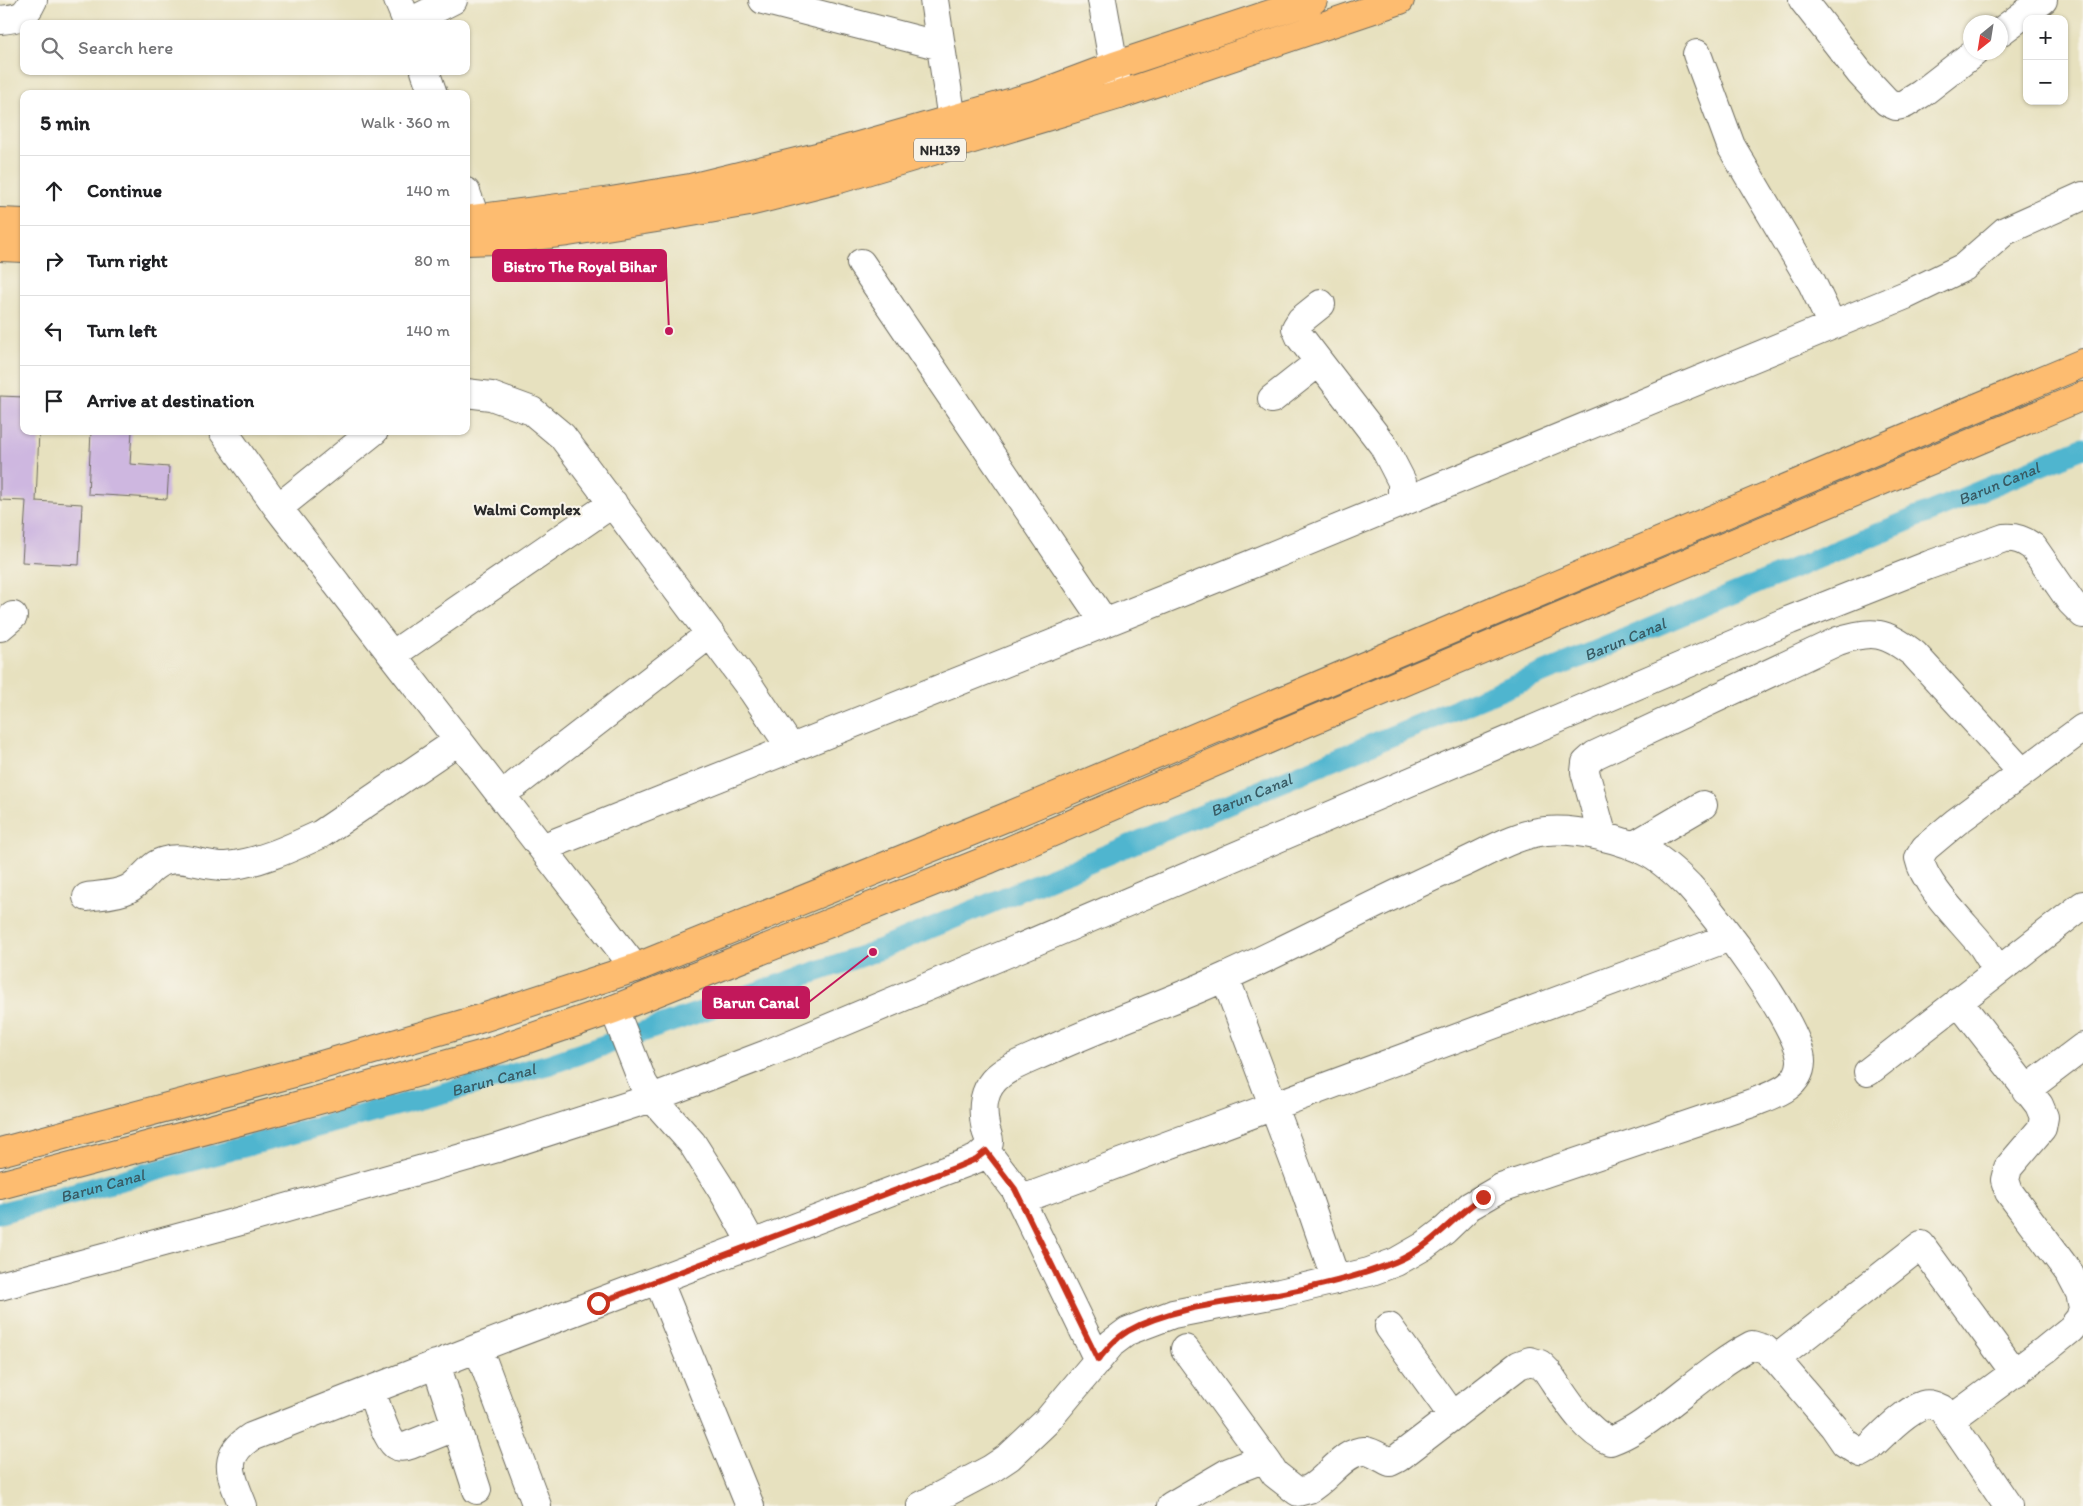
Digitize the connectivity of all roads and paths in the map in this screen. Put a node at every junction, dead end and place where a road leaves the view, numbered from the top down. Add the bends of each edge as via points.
1 (453, 0) edge
2 (763, 0) edge
3 (934, 0) edge
4 (1102, 0) edge
5 (1313, 0) edge
6 (1400, 0) edge
7 (1803, 0) edge
8 (2043, 0) edge
9 (405, 16) edge
10 (2008, 26) edge
11 (941, 46) junction
12 (1697, 54) dead end
13 (1964, 60) edge
14 (1114, 66) junction
15 (426, 75) edge
16 (431, 90) edge
17 (1119, 95) junction
18 (952, 120) junction
19 (2083, 196) edge
20 (0, 222) edge
21 (20, 223) edge
22 (470, 227) edge
23 (470, 227) edge
24 (0, 247) edge
25 (20, 248) edge
26 (861, 263) dead end
27 (1321, 304) dead end
28 (1832, 325) junction
29 (1319, 362) junction
30 (2083, 363) edge
31 (470, 393) edge
32 (2083, 396) edge
33 (1272, 399) dead end
34 (226, 435) edge
35 (369, 435) edge
36 (1402, 502) junction
37 (613, 503) junction
38 (278, 508) junction
39 (2083, 614) edge
40 (1105, 623) junction
41 (710, 634) junction
42 (392, 655) junction
43 (2083, 728) edge
44 (458, 740) junction
45 (791, 748) junction
46 (2022, 772) junction
47 (516, 784) dead end
48 (1703, 805) dead end
49 (1602, 837) junction
50 (1633, 846) junction
51 (542, 848) junction
52 (86, 897) dead end
53 (2083, 905) edge
54 (1730, 937) junction
55 (635, 968) junction
56 (1998, 971) junction
57 (1226, 977) junction
58 (1958, 1001) junction
59 (618, 1018) junction
60 (2083, 1047) edge
61 (1868, 1072) dead end
62 (648, 1090) junction
63 (2026, 1090) junction
64 (1273, 1105) junction
65 (986, 1151) junction
66 (0, 1152) edge
67 (0, 1185) edge
68 (1020, 1200) junction
69 (752, 1244) junction
70 (658, 1280) junction
71 (1336, 1280) junction
72 (0, 1286) edge
73 (1389, 1327) dead end
74 (478, 1348) junction
75 (1185, 1349) dead end
76 (1776, 1359) junction
77 (1098, 1360) junction
78 (436, 1364) junction
79 (2015, 1373) junction
80 (371, 1390) junction
81 (1453, 1416) junction
82 (1950, 1420) junction
83 (457, 1426) junction
84 (1268, 1464) junction
85 (477, 1490) dead end
86 (243, 1506) edge
87 (537, 1506) edge
88 (750, 1506) edge
89 (921, 1506) edge
90 (1171, 1506) edge
91 (2008, 1506) edge

1 - 9 street
2 - 11 street
3 - 11 street
4 - 14 street
5 - 14 highway, NH139
6 - 17 highway, NH139
7 - 13 street via 1860,73 1887,102 1896,106 1921,94
8 - 10 street
11 - 18 street
12 - 28 street via 1730,146 1812,283
14 - 17 street
14 - 18 highway, NH139 via 1034,96
15 - 16 street
17 - 22 highway, NH139 via 836,180 749,202 568,232 496,240
18 - 23 highway, NH139 via 690,188
19 - 28 street via 2005,231 1950,274
20 - 21 highway
24 - 25 highway
26 - 40 street
27 - 29 street via 1296,328
28 - 36 street
29 - 33 street
29 - 36 street via 1384,445 1402,482
30 - 55 highway via 1004,818
31 - 37 street via 491,396 532,412 562,436
32 - 59 highway
34 - 38 street
35 - 38 street
36 - 40 street
37 - 41 street
37 - 42 street
38 - 42 street
39 - 62 street via 2033,547 2014,537 2004,538 1790,620 767,1054
40 - 45 street
41 - 45 street
41 - 47 street
42 - 44 street
43 - 46 street
44 - 51 street
44 - 52 street via 320,834 282,851 226,866 163,861 128,889
45 - 51 street
46 - 49 street via 1914,654 1901,644 1872,633 1838,641 1595,755 1586,763 1584,772
46 - 56 street via 1956,822 1925,848 1919,858 1921,868 1932,885
48 - 50 street
49 - 50 street
49 - 57 street via 1566,831 1524,836
50 - 54 street via 1651,854 1689,886
51 - 55 street
53 - 56 street
54 - 64 street
54 - 71 street via 1773,998 1800,1050 1801,1064 1791,1085 1752,1103 1501,1188 1470,1206 1445,1230 1409,1256 1369,1272
55 - 66 highway via 435,1032
56 - 58 street
57 - 64 street
57 - 65 street via 1003,1072 984,1095 983,1112 989,1141
58 - 61 street
58 - 63 street
59 - 62 street
59 - 67 highway
60 - 63 street
62 - 69 street via 703,1159
62 - 72 street via 497,1148
63 - 79 street via 2039,1105 2044,1117 2042,1128 2008,1168 2005,1180 2009,1192 2070,1274 2083,1308 2071,1329
64 - 68 street
64 - 71 street
65 - 68 street
65 - 69 street via 957,1167
68 - 77 street
69 - 70 street
70 - 74 street
70 - 88 street
71 - 77 street via 1173,1314 1128,1331
73 - 81 street
74 - 78 street
74 - 87 street
75 - 84 street
76 - 79 street via 1921,1245
76 - 81 street via 1765,1349 1752,1346 1744,1349 1641,1426 1610,1441 1591,1429 1547,1371 1530,1361 1519,1365
76 - 82 street via 1845,1443 1861,1453 1924,1405 1942,1409
77 - 89 street via 1046,1422 1009,1457
78 - 80 street
78 - 83 street
79 - 82 street
80 - 83 street via 389,1436 397,1446 410,1445
80 - 86 street via 240,1444 233,1453 231,1465 232,1479
81 - 84 street via 1390,1462 1368,1451 1358,1451 1348,1455 1309,1489 1298,1492 1275,1474
82 - 91 street
83 - 85 street
84 - 90 street via 1260,1460 1236,1470

